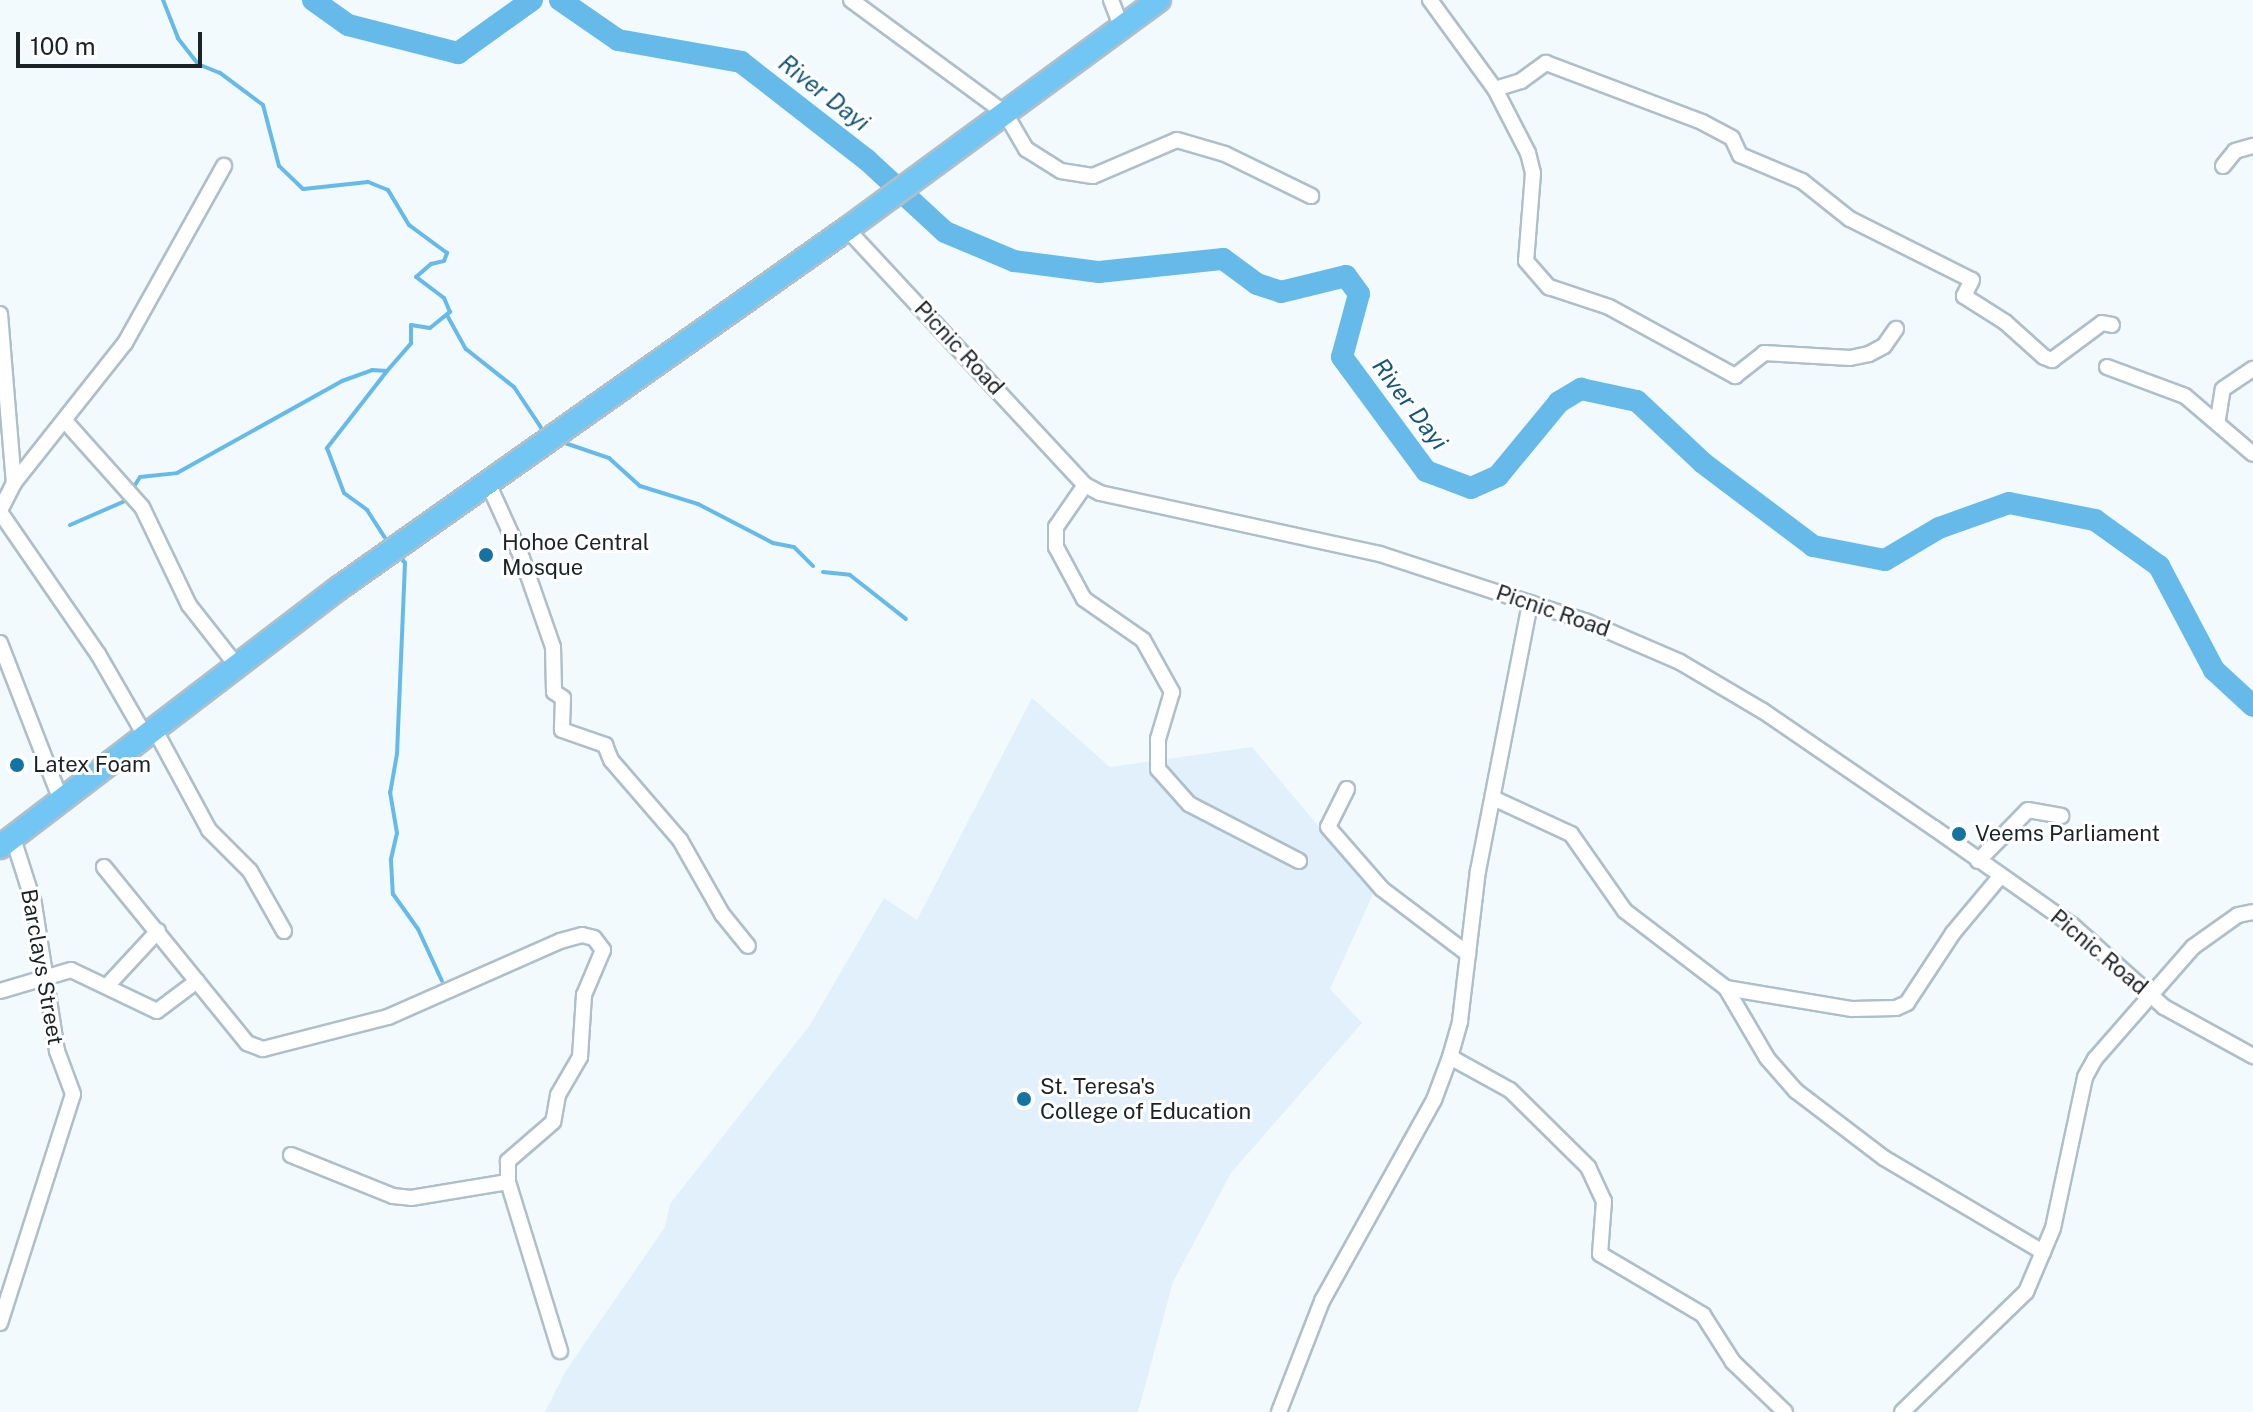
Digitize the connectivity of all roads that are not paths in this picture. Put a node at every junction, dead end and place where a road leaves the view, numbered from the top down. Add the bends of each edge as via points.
1 (851, 0) edge
2 (1111, 0) edge
3 (1159, 0) edge
4 (1430, 0) edge
5 (1122, 28) junction
6 (1495, 89) junction
7 (1005, 113) junction
8 (2253, 146) edge
9 (224, 166) dead end
10 (2223, 166) dead end
11 (1311, 196) dead end
12 (847, 229) junction
13 (0, 314) edge
14 (2112, 325) dead end
15 (1896, 329) dead end
16 (2107, 367) dead end
17 (2253, 369) edge
18 (2218, 419) junction
19 (65, 421) junction
20 (2253, 454) edge
21 (487, 481) junction
22 (14, 483) junction
23 (1085, 485) junction
24 (0, 511) edge
25 (1530, 603) junction
26 (0, 643) edge
27 (237, 666) junction
28 (150, 733) junction
29 (1347, 789) dead end
30 (1493, 798) junction
31 (62, 803) junction
32 (2061, 816) dead end
33 (7, 842) edge
34 (1299, 861) dead end
35 (1978, 861) junction
36 (104, 867) dead end
37 (1999, 878) junction
38 (2253, 912) edge
39 (158, 931) junction
40 (284, 931) dead end
41 (748, 946) dead end
42 (1468, 954) junction
43 (48, 974) junction
44 (197, 981) junction
45 (107, 986) junction
46 (1726, 988) junction
47 (0, 991) edge
48 (2148, 994) junction
49 (2253, 1056) edge
50 (1450, 1057) junction
51 (291, 1155) dead end
52 (508, 1182) junction
53 (2043, 1252) junction
54 (0, 1323) edge
55 (560, 1351) dead end
56 (1279, 1412) edge
57 (1785, 1412) edge
58 (1902, 1412) edge

1 - 7 street
2 - 5 street
3 - 5 highway
4 - 6 street
5 - 7 highway
6 - 14 street via 1521,81 1546,63 1702,122 1732,138 1740,155 1802,181 1850,219 1972,280 1964,296 2005,322 2044,357 2052,360 2102,323
6 - 15 street via 1533,173 1526,261 1549,287 1609,307 1735,376 1764,353 1850,358 1869,354 1884,346
7 - 11 street via 1026,149 1061,171 1093,176 1177,140 1212,148
7 - 12 highway
8 - 10 street via 2235,151
9 - 19 street via 125,343
12 - 21 highway
12 - 23 street, Picnic Road
13 - 22 street
16 - 18 street via 2153,380
17 - 18 street via 2223,389
18 - 20 street
19 - 22 street
19 - 27 street via 135,497 189,605
21 - 27 highway
21 - 41 street via 522,558 553,647 554,692 563,698 562,730 605,745 611,760 680,840 716,906
22 - 24 street
23 - 25 street, Picnic Road via 1100,493 1380,554
23 - 34 street via 1056,527 1056,547 1084,599 1143,640 1172,692 1158,739 1158,769 1189,804
24 - 28 street
25 - 30 street
25 - 35 street, Picnic Road via 1631,638 1725,686
26 - 31 street
27 - 28 highway
28 - 31 highway
28 - 40 street via 209,830 244,864
29 - 42 street via 1328,827 1382,889
30 - 42 street
30 - 46 street via 1571,834 1625,911
31 - 33 highway
32 - 35 street via 2028,810
33 - 43 street, Barclays Street
35 - 37 street, Picnic Road
36 - 39 street
37 - 46 street via 1953,933 1907,1003 1896,1008 1860,1010
37 - 48 street, Picnic Road via 2073,926
38 - 48 street via 2238,915 2193,947
39 - 44 street
39 - 45 street
42 - 50 street
43 - 45 street via 79,971
43 - 47 street
43 - 54 street, Barclays Street via 57,1051 72,1106
44 - 45 street via 157,1011
44 - 52 street via 247,1043 263,1049 388,1017 560,941 582,935 594,938 603,950 584,995 580,1057 558,1095 553,1122 511,1155
46 - 53 street via 1767,1058 1796,1091 1884,1158
48 - 49 street, Picnic Road
48 - 53 street via 2085,1077
50 - 56 street via 1434,1100 1322,1301
50 - 57 street via 1510,1090 1588,1167 1604,1201 1600,1254 1703,1315 1733,1362
51 - 52 street via 393,1196 411,1198
52 - 55 street
53 - 58 street via 2026,1292

